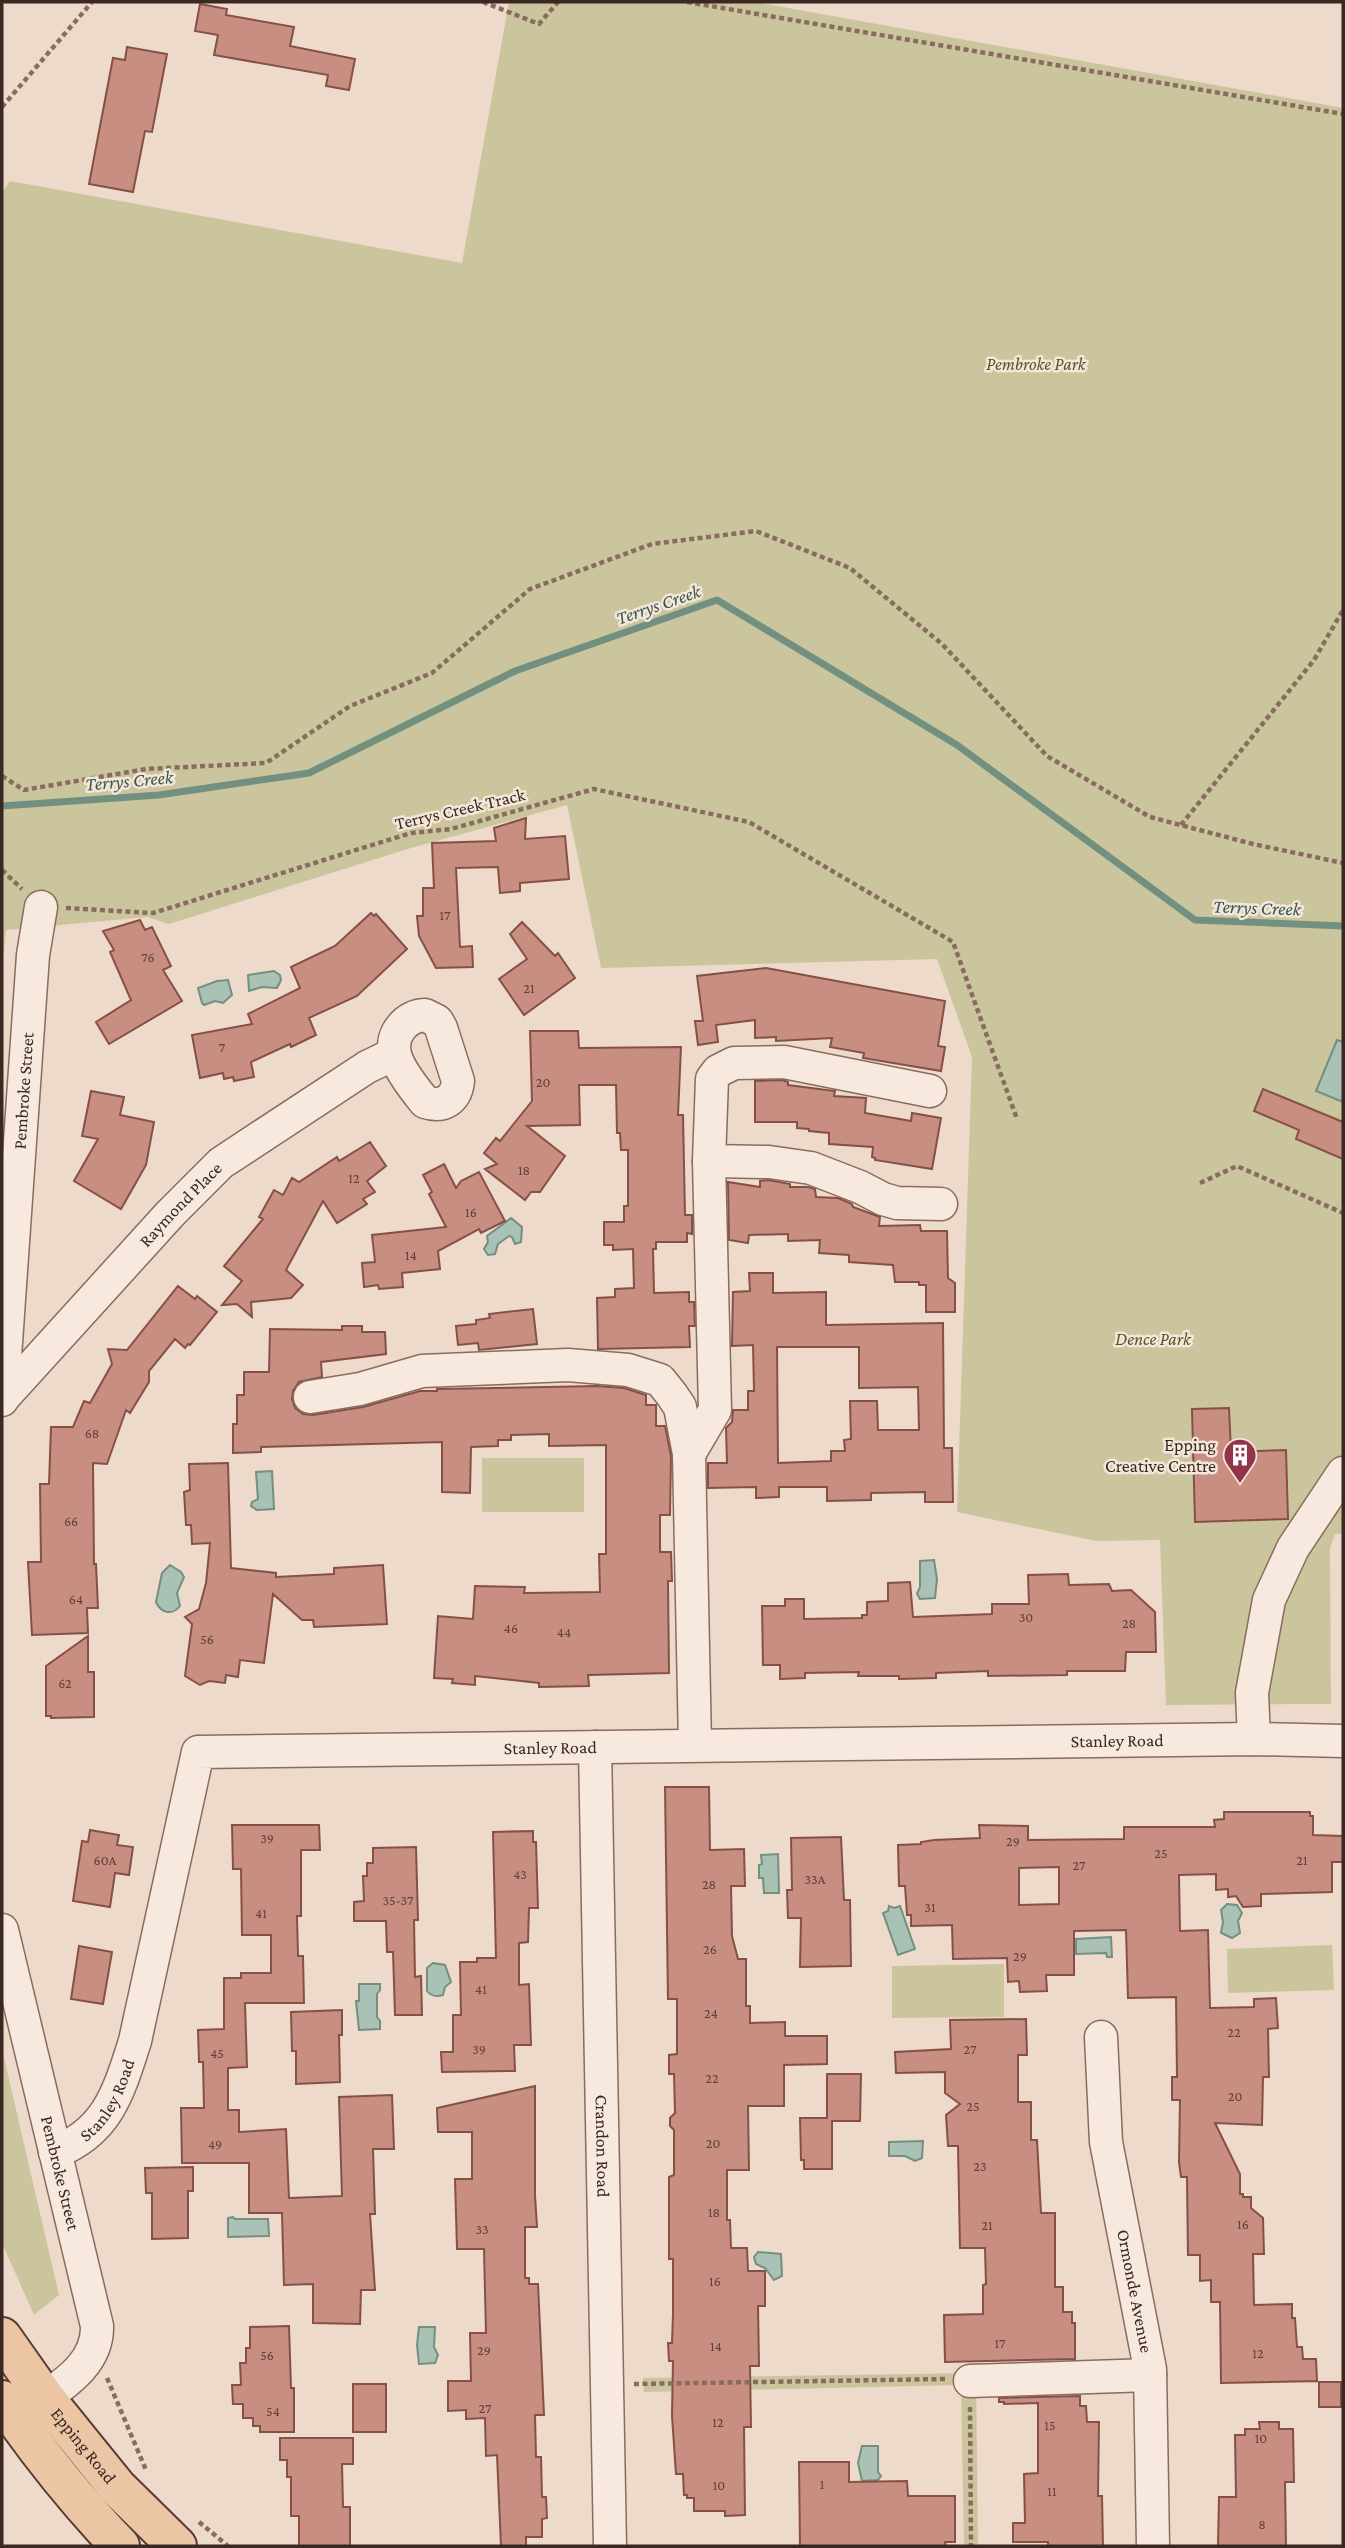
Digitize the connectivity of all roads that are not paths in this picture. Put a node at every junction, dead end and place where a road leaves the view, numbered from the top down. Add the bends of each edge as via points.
1 (41, 907) road end
2 (394, 1054) dead end
3 (930, 1091) dead end
4 (709, 1161) junction
5 (941, 1203) dead end
6 (310, 1397) dead end
7 (2, 1399) edge
8 (689, 1454) junction
9 (1343, 1473) edge
10 (1254, 1739) junction
11 (1343, 1741) edge
12 (695, 1745) junction
13 (595, 1746) junction
14 (2, 1930) edge
15 (1101, 2037) dead end
16 (54, 2152) junction
17 (2, 2337) edge
18 (1150, 2375) junction
19 (970, 2381) road end
20 (45, 2398) junction
21 (2, 2400) edge
22 (184, 2530) edge
23 (120, 2546) edge
24 (610, 2546) edge
25 (1153, 2546) edge

1 - 7 street, Pembroke Street via 33,956
2 - 7 street, Raymond Place via 221,1163
3 - 4 street via 784,1062 734,1063 712,1079
4 - 5 street via 811,1168 897,1203
4 - 8 street via 715,1410
6 - 8 street via 360,1389 422,1371 568,1365 628,1370 660,1380 672,1395 680,1408
8 - 12 street
9 - 10 street via 1293,1548 1269,1600 1252,1693
10 - 11 street, Stanley Road
10 - 12 street, Stanley Road
12 - 13 street, Stanley Road
13 - 16 street, Stanley Road via 198,1752 123,2080 89,2134
13 - 24 street, Crandon Road
14 - 16 street, Pembroke Street
15 - 18 street, Ormonde Avenue via 1106,2142
16 - 20 street, Pembroke Street via 97,2337 80,2369
17 - 20 main road, Epping Road
18 - 19 street
18 - 25 street, Ormonde Avenue
20 - 22 main road, Epping Road via 117,2487
21 - 23 main road via 74,2497

